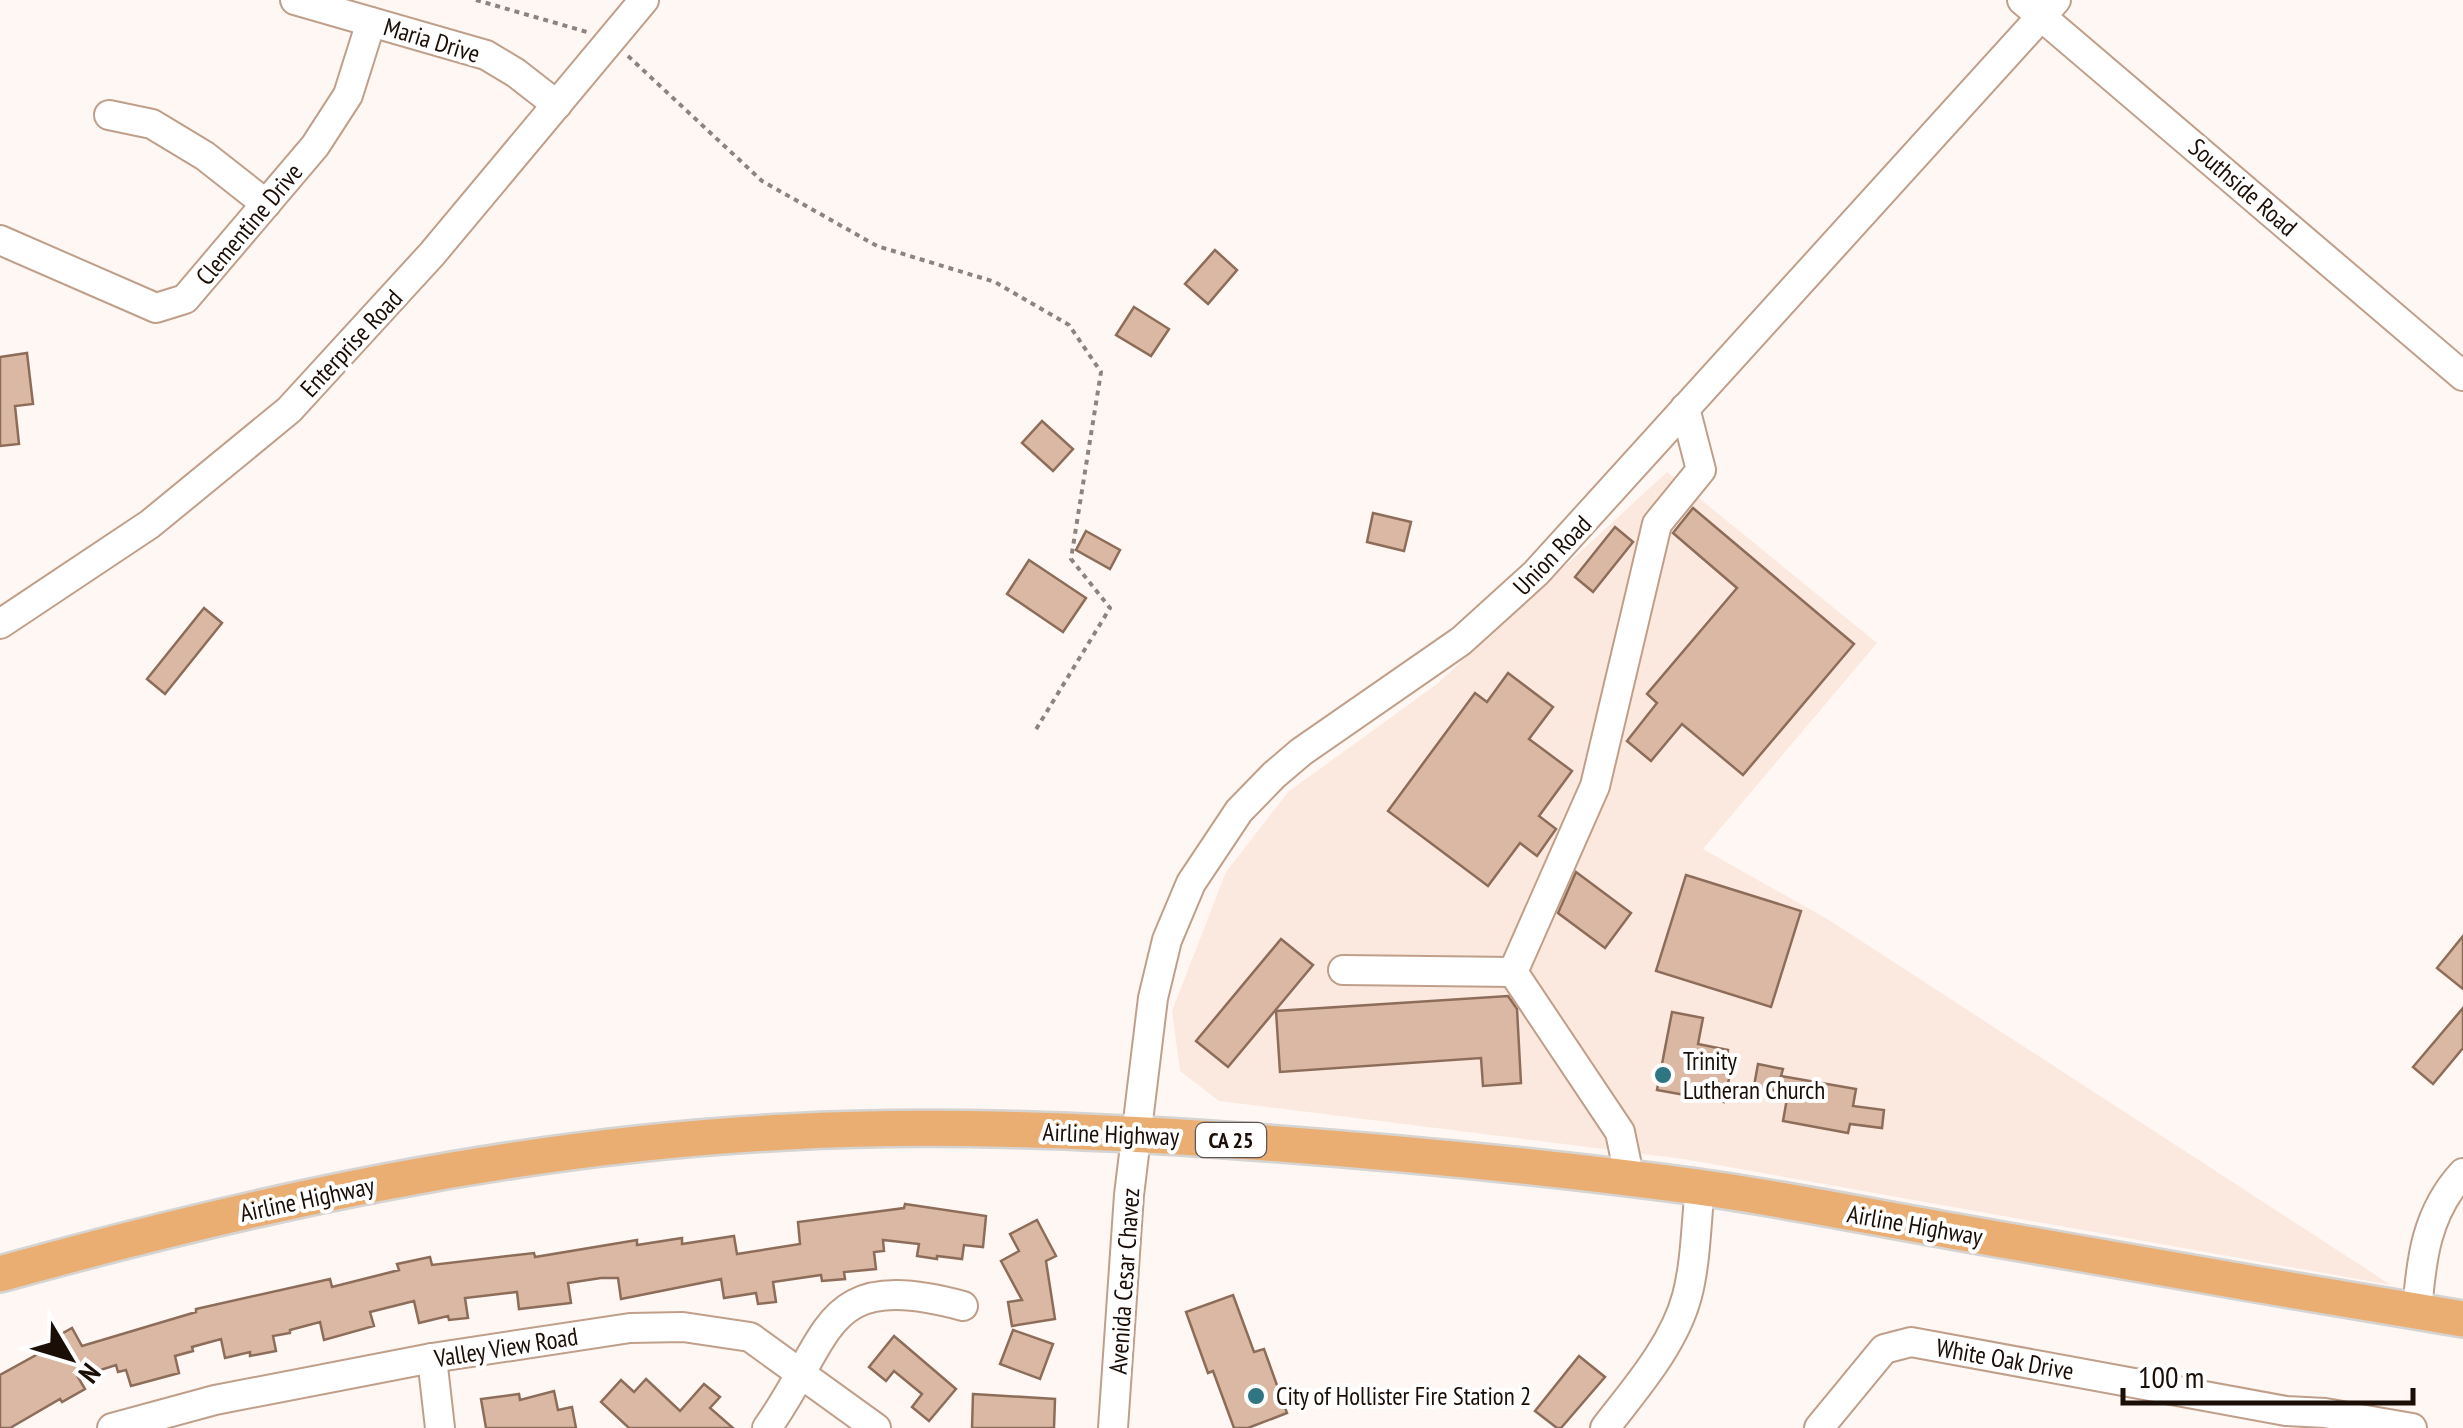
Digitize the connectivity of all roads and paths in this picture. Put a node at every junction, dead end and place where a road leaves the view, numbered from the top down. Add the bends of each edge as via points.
1 (294, 0) edge
2 (476, 0) edge
3 (644, 0) edge
4 (2040, 5) edge
5 (371, 22) junction
6 (610, 40) junction
7 (557, 106) junction
8 (109, 115) dead end
9 (266, 204) junction
10 (0, 240) edge
11 (2463, 376) edge
12 (1685, 408) junction
13 (0, 624) edge
14 (1035, 731) dead end
15 (1343, 970) dead end
16 (1513, 972) junction
17 (1137, 1134) junction
18 (2463, 1173) edge
19 (1630, 1180) junction
20 (1700, 1188) junction
21 (0, 1274) edge
22 (963, 1306) dead end
23 (2417, 1312) junction
24 (2463, 1320) edge
25 (432, 1358) junction
26 (801, 1376) junction
27 (2283, 1420) edge
28 (112, 1428) edge
29 (440, 1428) edge
30 (767, 1428) edge
31 (876, 1428) edge
32 (1112, 1428) edge
33 (1605, 1428) edge
34 (1820, 1428) edge
35 (2412, 1428) edge

1 - 5 street, Maria Drive
2 - 6 path
3 - 6 street, Enterprise Road
4 - 11 street, Southside Road
4 - 12 street, Union Road
5 - 7 street, Maria Drive via 486,55
5 - 9 street, Clementine Drive via 348,95
6 - 7 street, Enterprise Road
6 - 14 path via 762,181 877,246 996,282 1068,325 1101,372 1071,560 1110,608
7 - 13 street, Enterprise Road via 289,410 150,524
8 - 9 street via 152,124
9 - 10 street, Clementine Drive via 185,299 156,308
12 - 16 street via 1701,470 1657,524 1595,786
12 - 17 street, Union Road via 1494,614 1301,752 1239,812 1192,883 1168,940 1153,998
15 - 16 street
16 - 19 street via 1620,1132
17 - 19 main road, Airline Highway / CA 25 via 1421,1153
17 - 21 main road, Airline Highway / CA 25 via 884,1128 541,1157 228,1215
17 - 32 street, Avenida Cesar Chavez
18 - 23 street via 2432,1217
19 - 20 main road, Airline Highway / CA 25
20 - 23 main road, Airline Highway / CA 25
20 - 33 street via 1680,1317
22 - 26 street via 895,1293 863,1300 830,1322
23 - 24 main road, Airline Highway / CA 25
25 - 26 street, Valley View Road via 630,1328 683,1327 750,1337
25 - 28 street, Valley View Road via 215,1400
25 - 29 street
26 - 30 street
26 - 31 street, Valley View Road
27 - 34 street, White Oak Drive via 1911,1342 1884,1349
27 - 35 street, White Oak Drive via 2325,1413

